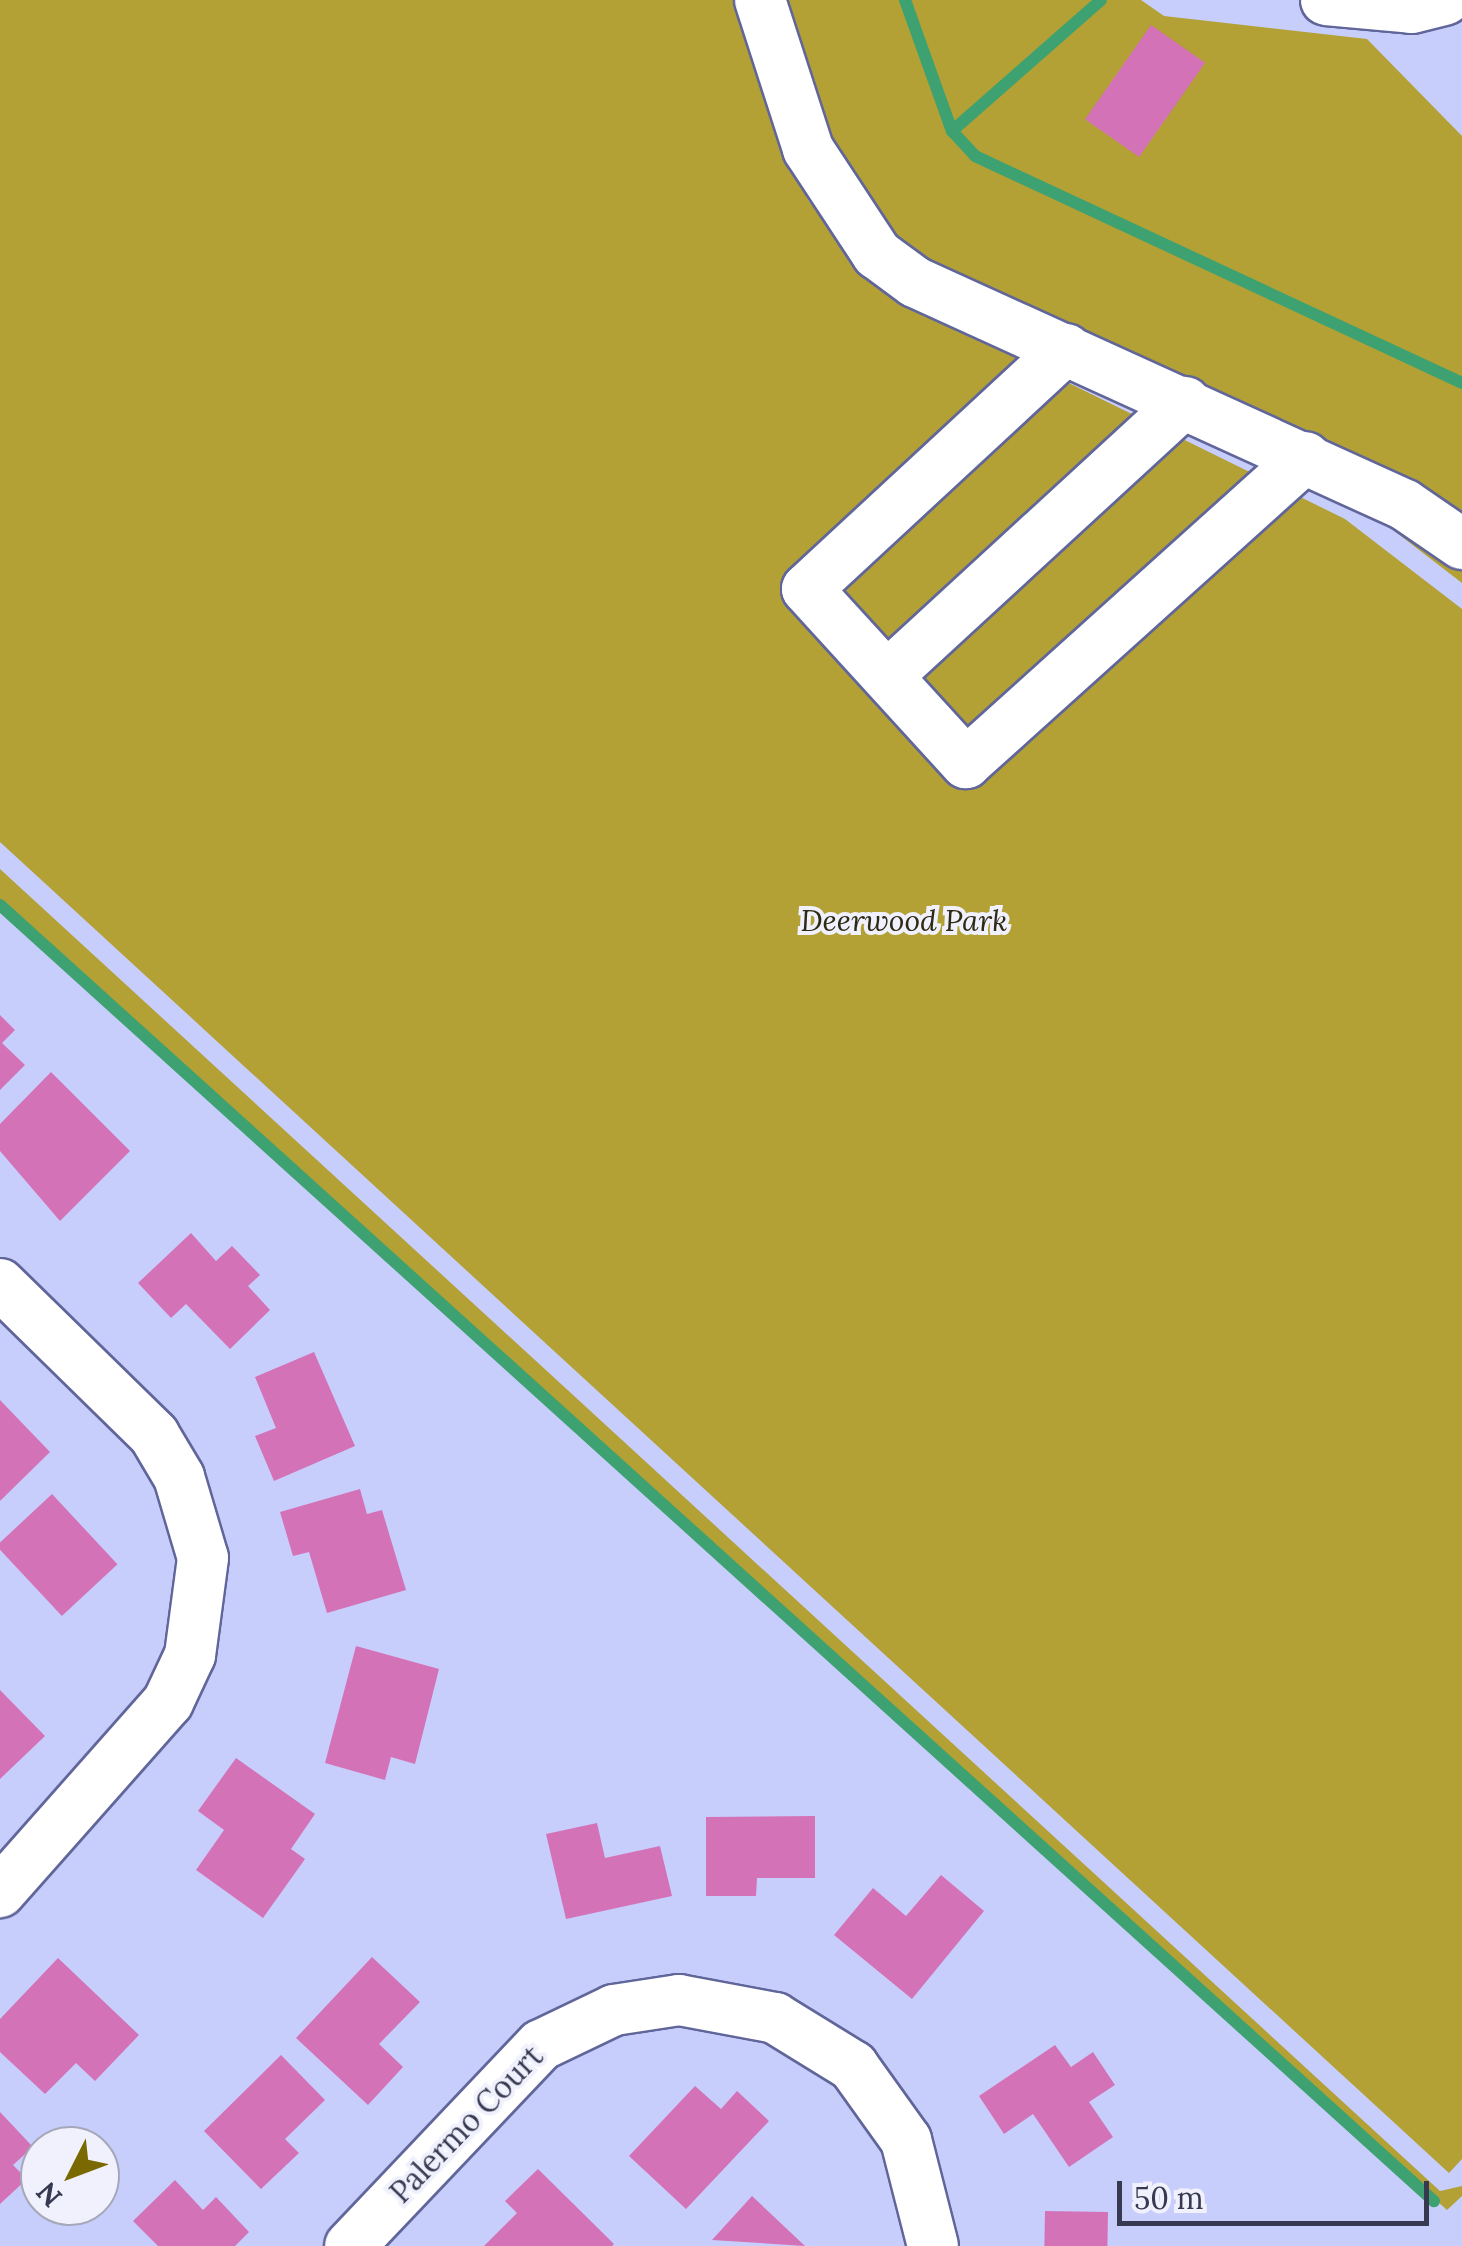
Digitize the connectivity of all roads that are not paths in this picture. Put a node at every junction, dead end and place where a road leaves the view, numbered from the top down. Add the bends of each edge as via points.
1 (760, 0) edge
2 (1326, 0) edge
3 (1444, 0) edge
4 (1066, 350) junction
5 (1184, 402) junction
6 (1306, 457) junction
7 (1462, 544) edge
8 (888, 676) junction
9 (0, 1284) edge
10 (0, 1892) edge
11 (350, 2246) edge
12 (933, 2246) edge

1 - 4 street via 808,149 849,224 915,282
2 - 3 street via 1395,8
4 - 5 street
4 - 8 street via 807,589
5 - 6 street
5 - 8 street
6 - 7 street
6 - 8 street via 966,763
9 - 10 street via 154,1435 190,1506 203,1558 190,1655 168,1702
11 - 12 street, Palermo Court via 541,2045 598,2015 679,2000 775,2018 854,2066 906,2140

